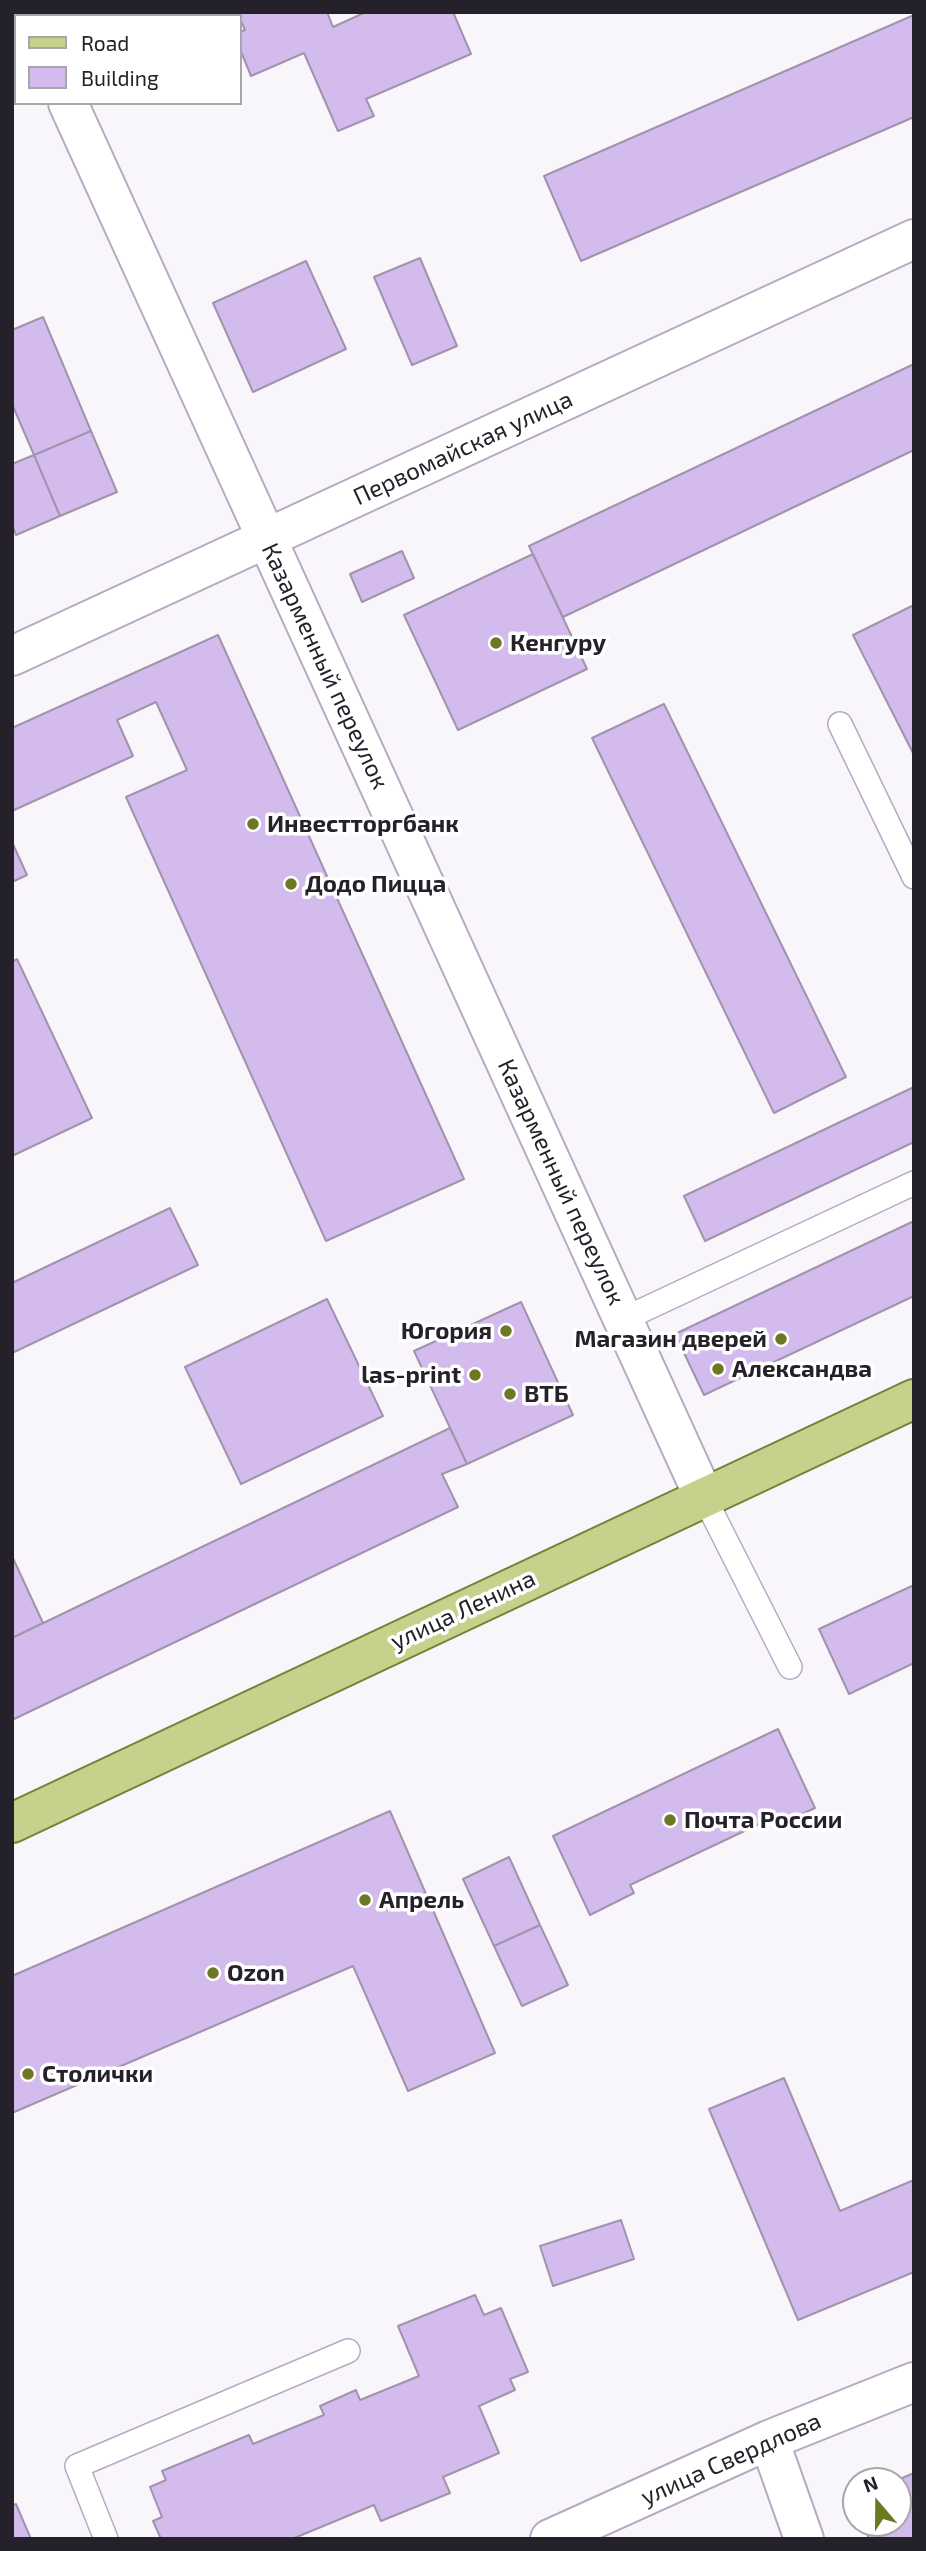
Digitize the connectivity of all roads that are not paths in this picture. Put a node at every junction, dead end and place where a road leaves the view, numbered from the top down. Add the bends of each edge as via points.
1 (69, 105) edge
2 (914, 239) edge
3 (267, 540) junction
4 (12, 656) edge
5 (840, 724) dead end
6 (914, 877) edge
7 (914, 1183) edge
8 (624, 1319) junction
9 (914, 1399) edge
10 (704, 1497) junction
11 (790, 1667) dead end
12 (12, 1823) edge
13 (348, 2351) dead end
14 (914, 2382) edge
15 (769, 2440) junction
16 (106, 2539) edge
17 (550, 2539) edge
18 (804, 2539) edge

1 - 3 street, Казарменный переулок
2 - 3 street, Первомайская улица
3 - 4 street, Первомайская улица
3 - 8 street, Казарменный переулок
5 - 6 lane
7 - 8 lane
8 - 10 street, Казарменный переулок
9 - 10 main road, улица Ленина
10 - 11 lane
10 - 12 main road, улица Ленина
13 - 16 lane via 78,2466
14 - 15 street, улица Свердлова
15 - 17 street, улица Свердлова
15 - 18 street

